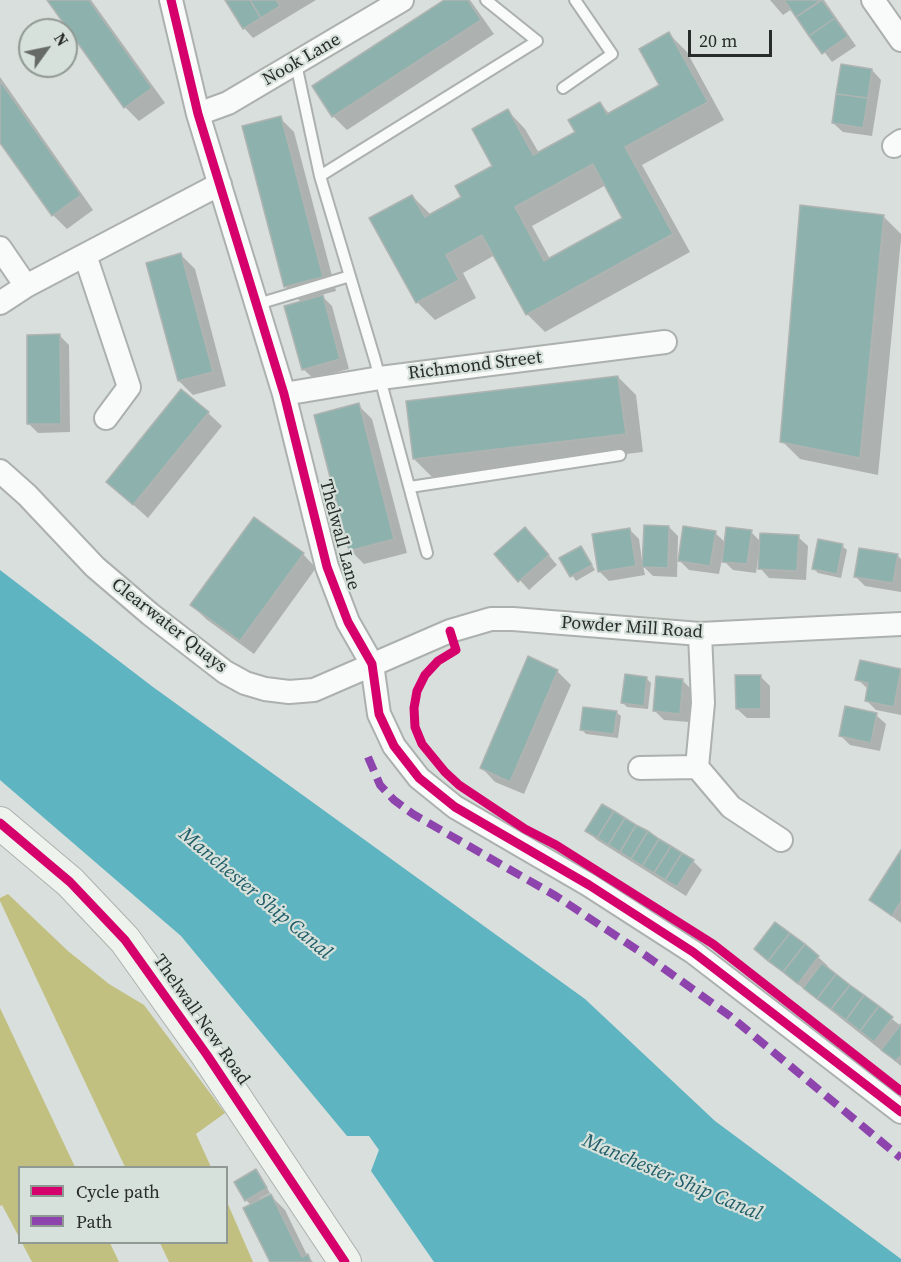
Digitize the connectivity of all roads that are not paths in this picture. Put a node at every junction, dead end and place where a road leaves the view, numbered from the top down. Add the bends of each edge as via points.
1 (171, 0) edge
2 (402, 0) edge
3 (486, 0) edge
4 (575, 0) edge
5 (873, 0) edge
6 (901, 40) edge
7 (296, 64) junction
8 (563, 88) dead end
9 (198, 114) junction
10 (320, 176) junction
11 (220, 184) junction
12 (0, 248) edge
13 (85, 255) junction
14 (350, 276) junction
15 (26, 286) junction
16 (0, 303) edge
17 (258, 304) junction
18 (666, 342) dead end
19 (380, 378) junction
20 (284, 394) junction
21 (106, 418) dead end
22 (620, 455) dead end
23 (0, 471) edge
24 (410, 487) junction
25 (427, 553) dead end
26 (901, 624) edge
27 (699, 634) junction
28 (372, 664) junction
29 (697, 767) junction
30 (640, 768) dead end
31 (0, 823) edge
32 (781, 840) dead end
33 (901, 1112) edge
34 (345, 1262) edge

1 - 9 street, Thelwall Lane
2 - 7 street, Nook Lane
3 - 10 lane via 537,41
4 - 8 lane via 612,54
5 - 6 street
7 - 9 street, Nook Lane via 228,103
7 - 10 lane
9 - 11 street, Thelwall Lane
10 - 14 lane
11 - 13 street
11 - 17 street, Thelwall Lane
12 - 15 street
13 - 15 street
13 - 21 street via 129,387
14 - 17 lane
14 - 19 lane
15 - 16 street
17 - 20 street, Thelwall Lane
18 - 19 street, Richmond Street
19 - 20 street, Richmond Street
19 - 24 lane
20 - 28 street, Thelwall Lane via 331,577 348,622
22 - 24 lane
23 - 28 street, Clearwater Quays via 95,567 225,672 245,683 289,692 314,690
24 - 25 lane
26 - 27 street, Powder Mill Road
27 - 28 street, Powder Mill Road via 492,619 460,627
27 - 29 street via 703,703
28 - 33 street, Thelwall Lane via 387,735 406,764 434,792 693,952
29 - 30 street
29 - 32 street via 731,807
31 - 34 main road, Thelwall New Road via 70,882 125,940 207,1054

